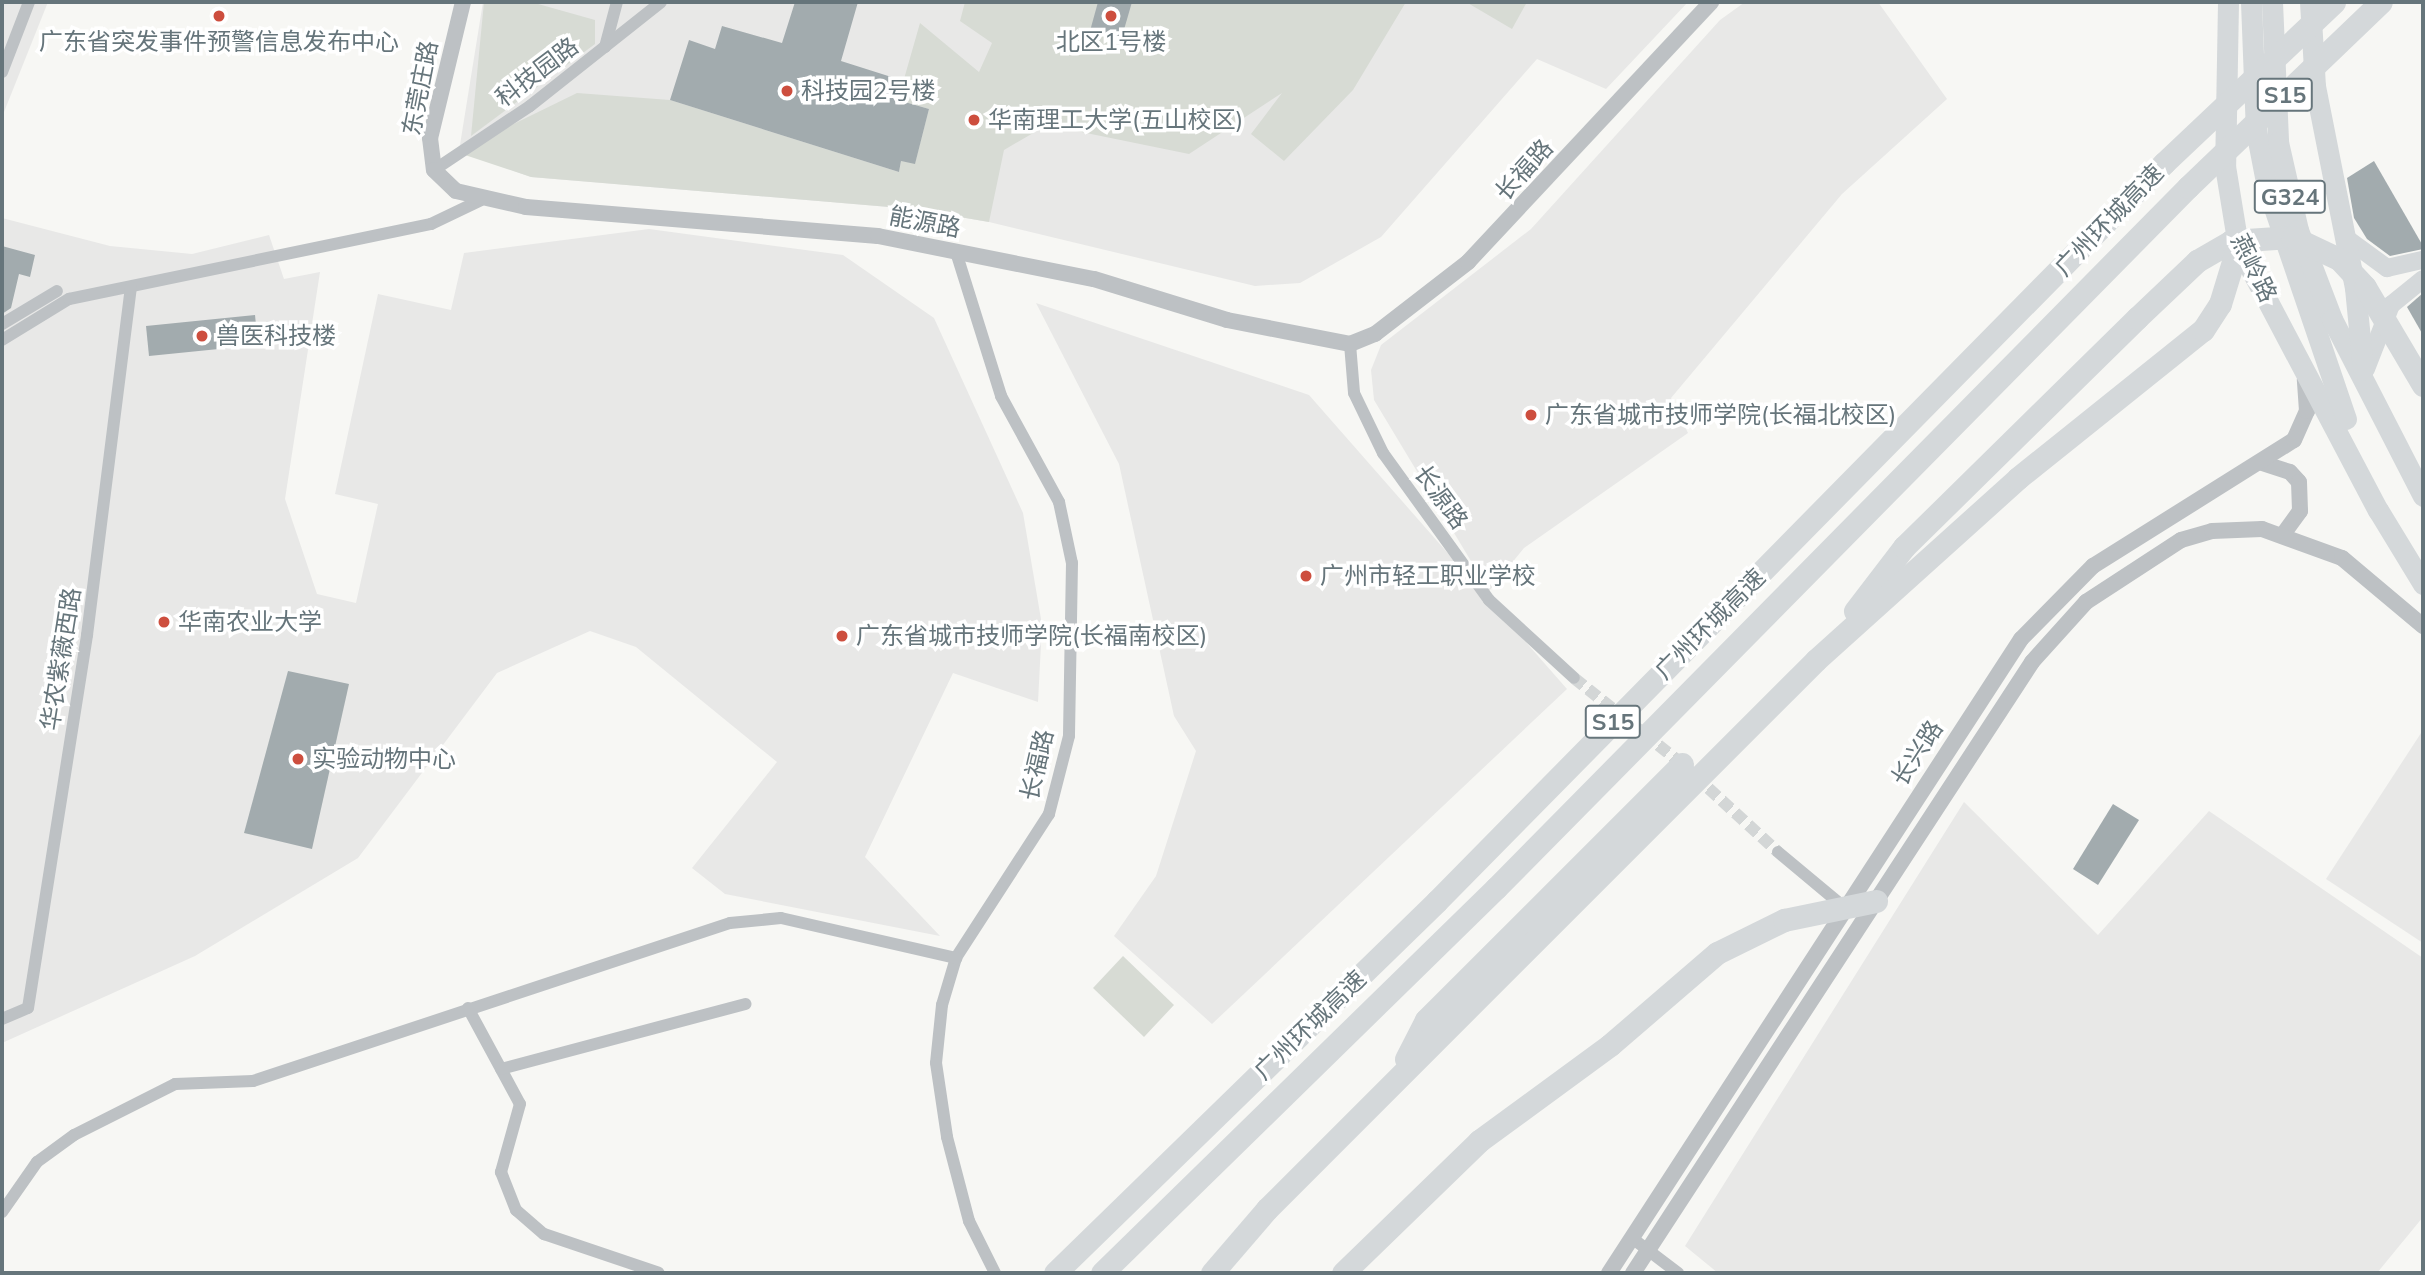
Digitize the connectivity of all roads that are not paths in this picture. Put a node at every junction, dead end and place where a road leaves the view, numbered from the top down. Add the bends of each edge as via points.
1 (29, 2) edge
2 (463, 2) edge
3 (617, 2) edge
4 (661, 2) edge
5 (1711, 2) edge
6 (2228, 2) edge
7 (2251, 2) edge
8 (2272, 2) edge
9 (2310, 2) edge
10 (2334, 2) edge
11 (2381, 2) edge
12 (605, 47) junction
13 (2, 72) edge
14 (434, 170) junction
15 (481, 200) junction
16 (2346, 238) junction
17 (2238, 245) junction
18 (956, 251) junction
19 (2422, 267) edge
20 (131, 288) junction
21 (57, 291) dead end
22 (2, 324) edge
23 (2289, 334) junction
24 (2, 340) edge
25 (1350, 344) junction
26 (2363, 379) junction
27 (2423, 385) edge
28 (2262, 463) junction
29 (2423, 496) edge
30 (2378, 510) junction
31 (2284, 533) junction
32 (2423, 584) edge
33 (2423, 626) edge
34 (1816, 660) junction
35 (1574, 678) tunnel mouth
36 (1682, 764) dead end
37 (1778, 852) tunnel mouth
38 (1876, 901) junction
39 (1844, 908) junction
40 (956, 958) junction
41 (745, 1004) dead end
42 (468, 1008) junction
43 (2, 1019) edge
44 (501, 1069) junction
45 (1341, 1137) junction
46 (2, 1212) edge
47 (1632, 1238) junction
48 (1648, 1250) junction
49 (659, 1273) edge
50 (995, 1273) edge
51 (1055, 1273) edge
52 (1102, 1273) edge
53 (1212, 1273) edge
54 (1343, 1273) edge
55 (1609, 1273) edge
56 (1633, 1273) edge
57 (1678, 1273) edge

1 - 13 street
2 - 14 street, 东莞庄路 via 430,138
3 - 12 street
4 - 12 street, 科技园路
5 - 25 street, 长福路 via 1468,262 1376,334
6 - 17 highway, 燕岭路 / G324 via 2225,166
7 - 30 highway via 2256,130 2275,218
8 - 26 highway, 燕岭路 / G324 via 2275,104 2287,185 2317,281
9 - 16 highway, G324 via 2321,122
10 - 51 highway, 广州环城高速 / S15 via 2164,163 1513,825
11 - 52 highway, 广州环城高速 / S15 via 2188,187 1496,888
12 - 14 street, 科技园路 via 530,107
14 - 15 street, 东莞庄路 via 456,191
15 - 18 street, 能源路 via 878,236
15 - 20 street via 431,224
16 - 19 main road via 2387,268
16 - 26 highway, G324
17 - 23 highway, 燕岭路 / G324
17 - 34 highway via 2227,286 2203,330 2018,478
18 - 25 street, 能源路 via 1094,279 1289,335
18 - 40 street, 长福路 via 1001,396 1059,502 1072,563 1073,642 1069,736 1049,814
19 - 26 main road via 2383,317
20 - 24 street via 69,299
20 - 43 street, 华农紫薇西路 via 87,635 28,1008
21 - 22 street
23 - 28 street, 长兴路 via 2306,380 2307,411 2294,440
23 - 30 highway, 燕岭路 / G324
25 - 35 street, 长源路 via 1354,393 1383,453 1489,600
26 - 29 highway, G324
27 - 34 highway via 2348,267 2305,240 2256,235 2231,241 2197,261 1904,547
28 - 31 street via 2290,472 2299,482 2300,511
28 - 39 street, 长兴路 via 2115,550 2045,611 1993,679
30 - 32 highway, G324
31 - 33 street, 长兴路 via 2342,558
31 - 38 street, 长兴路 via 2235,528 2181,540 2086,602 2032,662
34 - 45 highway
36 - 45 highway via 1426,1020 1409,1056
37 - 39 street
38 - 39 highway
38 - 48 street, 长兴路
39 - 47 street, 长兴路
39 - 54 highway via 1784,920 1747,935 1695,969 1610,1045 1479,1141
40 - 42 street via 781,918 730,923
40 - 50 street, 长福路 via 942,1005 936,1063 969,1222
41 - 44 street
42 - 44 street
42 - 46 street via 253,1081 175,1084 74,1135 37,1162
44 - 49 street via 520,1104 501,1172 516,1210 544,1234
45 - 53 highway
47 - 48 street
47 - 55 street, 长兴路
48 - 56 street, 长兴路
48 - 57 street

